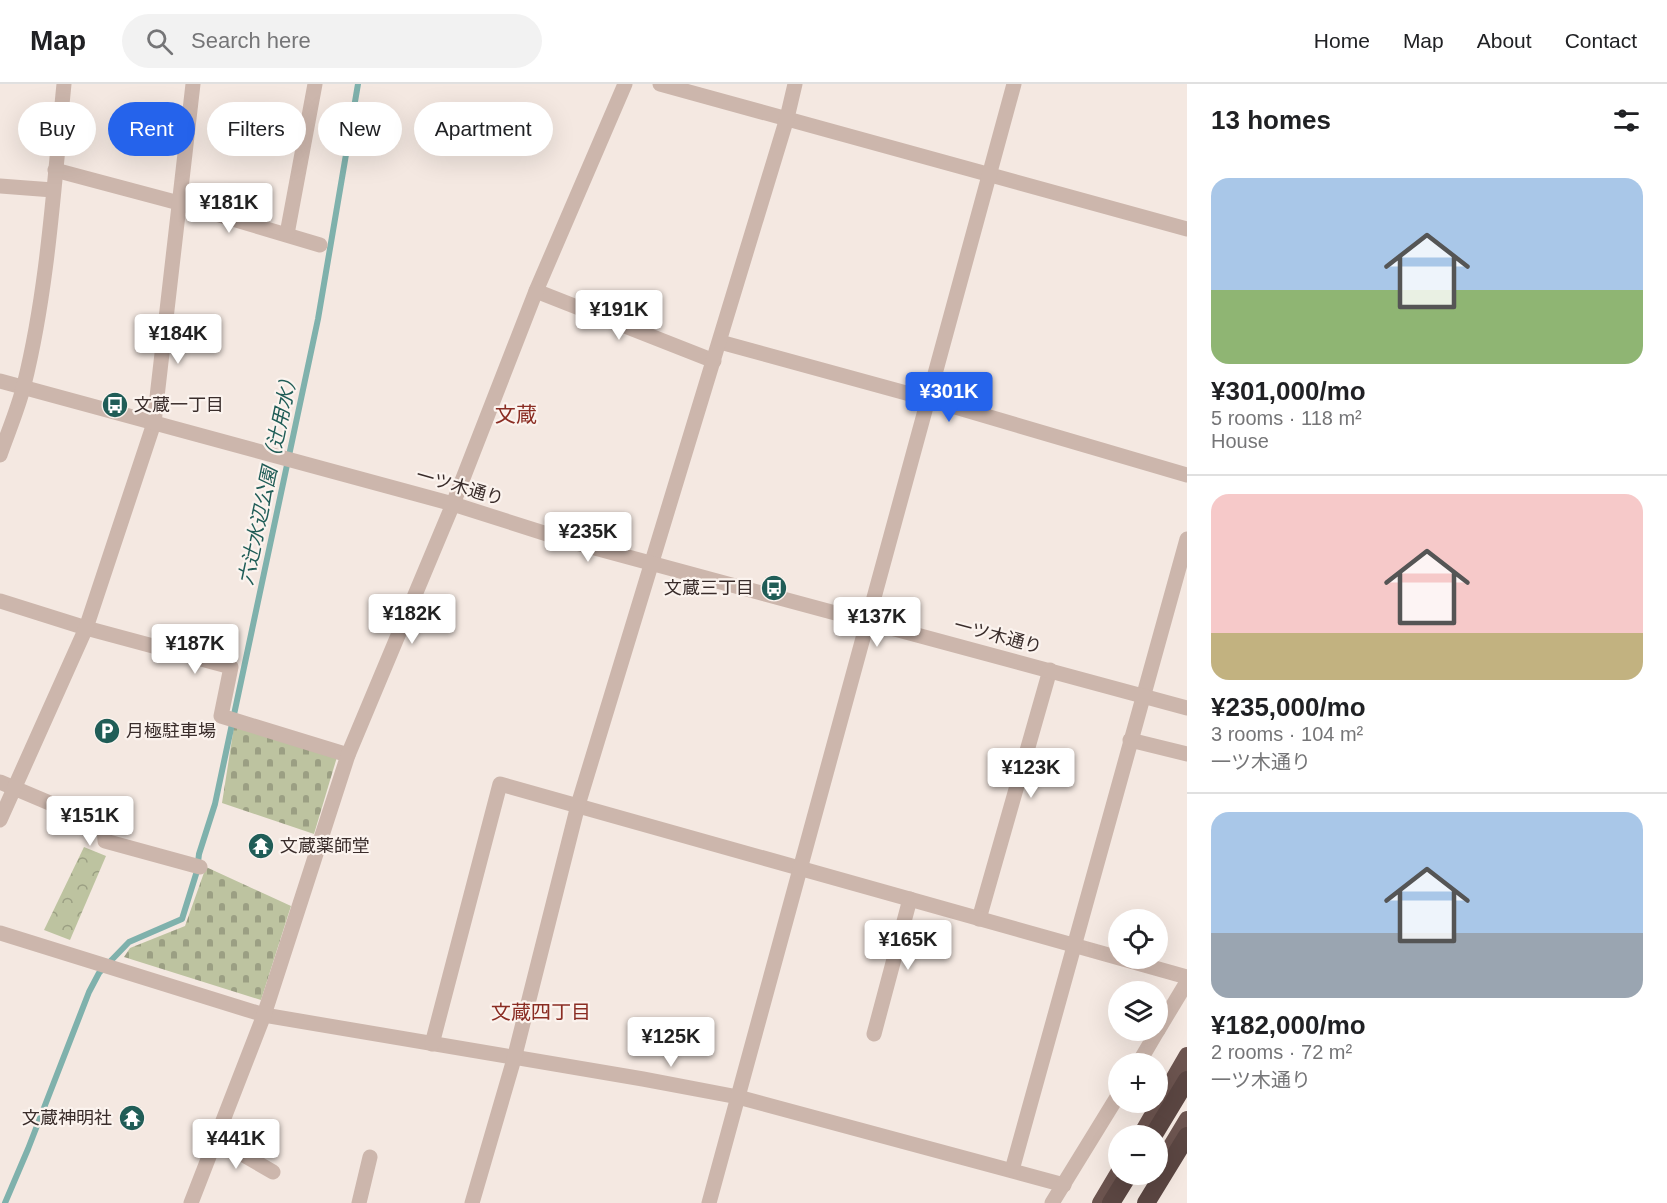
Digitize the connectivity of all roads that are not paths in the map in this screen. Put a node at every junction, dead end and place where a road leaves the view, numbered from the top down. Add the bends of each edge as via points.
1 (64, 84) edge
2 (193, 84) edge
3 (315, 84) edge
4 (625, 84) edge
5 (660, 84) edge
6 (795, 84) edge
7 (1014, 84) edge
8 (788, 118) junction
9 (55, 170) junction
10 (989, 174) junction
11 (0, 186) edge
12 (53, 190) junction
13 (179, 203) junction
14 (1187, 229) edge
15 (287, 234) junction
16 (320, 245) dead end
17 (536, 291) junction
18 (720, 342) junction
19 (714, 361) junction
20 (0, 381) edge
21 (24, 387) junction
22 (928, 399) junction
23 (154, 423) junction
24 (0, 455) edge
25 (1187, 475) edge
26 (453, 504) junction
27 (1187, 539) edge
28 (653, 563) junction
29 (0, 601) edge
30 (868, 621) junction
31 (86, 628) junction
32 (1050, 670) junction
33 (1142, 695) junction
34 (1187, 708) edge
35 (1130, 740) junction
36 (1187, 754) edge
37 (348, 755) junction
38 (7, 785) edge
39 (578, 805) junction
40 (0, 820) edge
41 (200, 867) dead end
42 (799, 868) junction
43 (910, 900) junction
44 (979, 919) junction
45 (0, 933) edge
46 (1073, 946) junction
47 (1187, 977) edge
48 (1187, 982) edge
49 (1168, 1013) edge
50 (264, 1015) junction
51 (874, 1034) dead end
52 (432, 1044) junction
53 (1187, 1054) edge
54 (514, 1059) junction
55 (1187, 1080) edge
56 (738, 1097) junction
57 (1108, 1112) edge
58 (1187, 1119) edge
59 (1146, 1125) edge
60 (1160, 1125) edge
61 (1187, 1136) edge
62 (216, 1139) junction
63 (1168, 1150) edge
64 (370, 1157) dead end
65 (1012, 1170) junction
66 (273, 1172) dead end
67 (1064, 1185) junction
68 (1111, 1185) edge
69 (1122, 1185) edge
70 (1148, 1185) edge
71 (195, 1202) edge
72 (359, 1203) edge
73 (472, 1203) edge
74 (709, 1203) edge
75 (1052, 1203) edge
76 (1100, 1203) edge
77 (1111, 1203) edge
78 (1137, 1203) edge
79 (1146, 1203) edge

1 - 9 street
2 - 13 street
3 - 15 street
4 - 17 street
5 - 8 street
6 - 8 street
7 - 10 street
8 - 10 street
8 - 18 street
9 - 12 street
9 - 13 street
10 - 14 street
10 - 22 street
11 - 12 street
12 - 21 street
13 - 15 street
13 - 23 street
15 - 16 street
17 - 19 street
17 - 26 street
18 - 19 street
18 - 22 street
19 - 28 street
20 - 21 street, 一ツ木通り
21 - 23 street, 一ツ木通り
21 - 24 street
22 - 25 street
22 - 30 street
23 - 26 street, 一ツ木通り
23 - 31 street
26 - 28 street, 一ツ木通り
26 - 37 street
27 - 33 street
28 - 30 street, 一ツ木通り
28 - 39 street
29 - 31 street
30 - 32 street, 一ツ木通り
30 - 42 street
31 - 37 street via 231,667 221,716
31 - 38 street
32 - 33 street, 一ツ木通り
32 - 44 street
33 - 34 street, 一ツ木通り
33 - 35 street
35 - 36 street
35 - 46 street
37 - 50 street
38 - 40 street
38 - 41 street via 104,825 105,841
39 - 42 street
39 - 52 street via 500,784
39 - 54 street
42 - 43 street
42 - 56 street
43 - 44 street
43 - 51 street
44 - 46 street
45 - 50 street
46 - 47 street
46 - 65 street
48 - 49 street
50 - 52 street
50 - 62 street
52 - 54 street
53 - 59 highway
54 - 56 street
54 - 73 street
55 - 60 highway
56 - 65 street
56 - 74 street
57 - 67 street
58 - 63 highway
61 - 79 highway
62 - 66 street
62 - 71 street
64 - 72 street
65 - 67 street
67 - 75 street
68 - 76 highway
69 - 77 highway
70 - 78 highway

